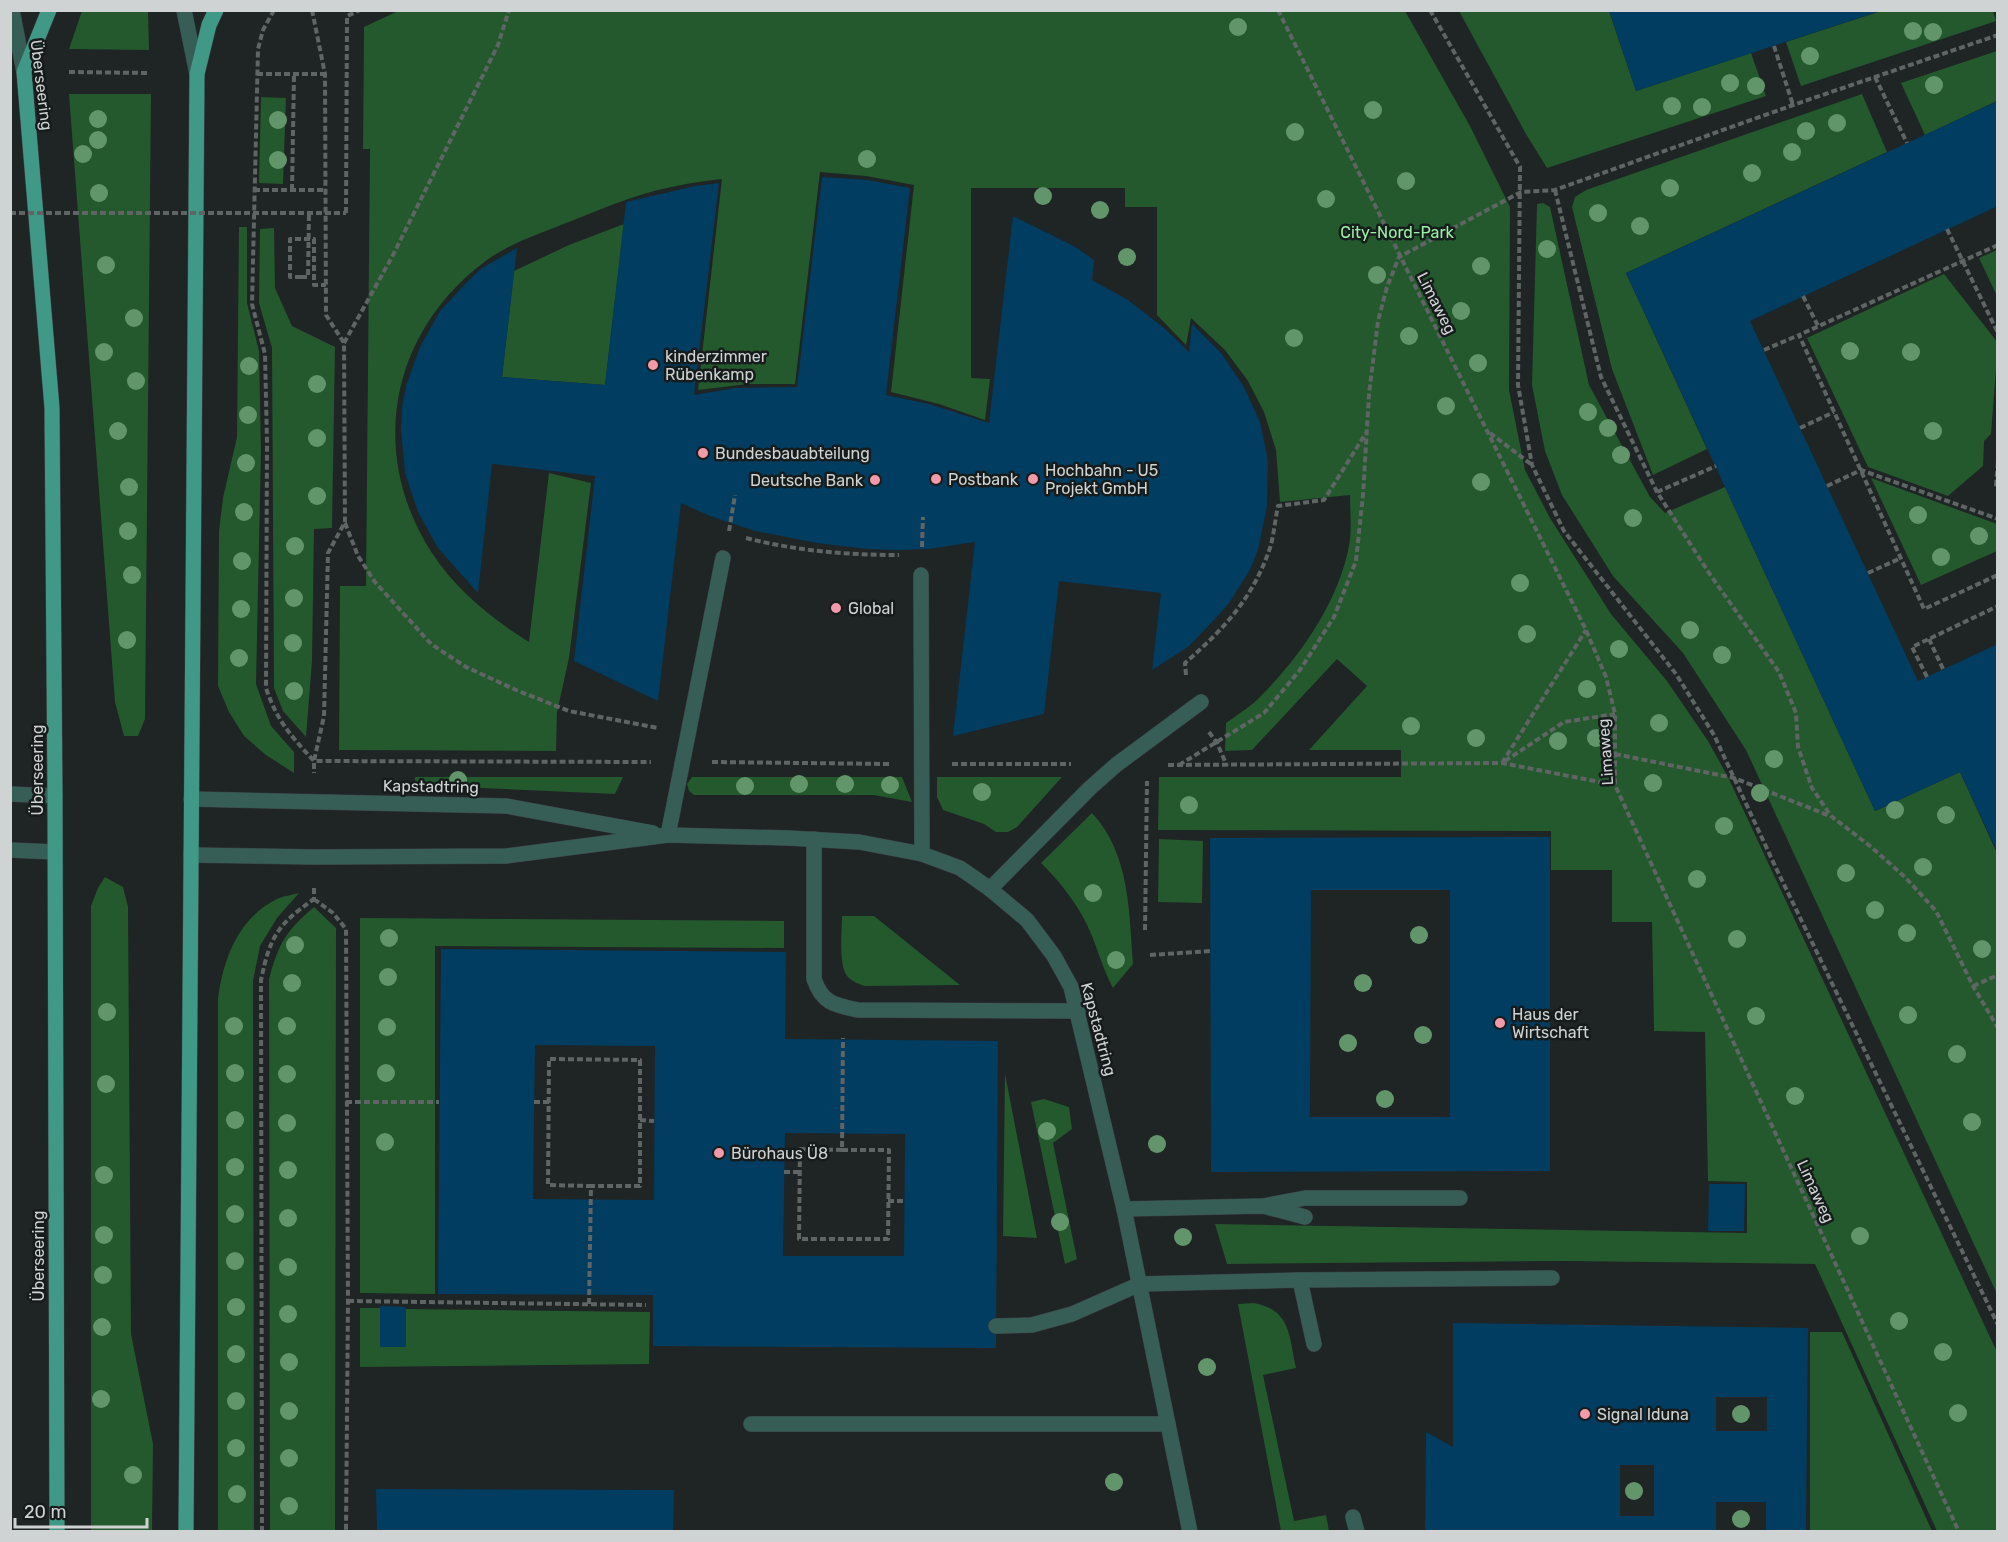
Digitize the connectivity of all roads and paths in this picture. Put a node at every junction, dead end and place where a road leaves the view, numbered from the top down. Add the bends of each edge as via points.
1 (12, 10) edge
2 (49, 10) edge
3 (184, 10) edge
4 (216, 10) edge
5 (274, 10) edge
6 (312, 10) edge
7 (360, 10) edge
8 (509, 10) edge
9 (1278, 10) edge
10 (1430, 10) edge
11 (1998, 35) edge
12 (1774, 46) dead end
13 (24, 72) junction
14 (69, 72) dead end
15 (150, 73) dead end
16 (197, 74) junction
17 (256, 74) junction
18 (294, 74) junction
19 (325, 74) junction
20 (1875, 77) junction
21 (1793, 105) junction
22 (1907, 143) dead end
23 (254, 190) junction
24 (292, 190) junction
25 (326, 190) junction
26 (1555, 190) junction
27 (1521, 192) junction
28 (10, 213) edge
29 (309, 213) junction
30 (1947, 230) dead end
31 (1998, 245) edge
32 (1399, 257) junction
33 (1962, 261) junction
34 (326, 285) junction
35 (1803, 296) dead end
36 (1818, 326) junction
37 (1998, 333) edge
38 (1798, 335) junction
39 (344, 343) junction
40 (1764, 350) dead end
41 (1834, 412) junction
42 (1800, 428) dead end
43 (1487, 431) junction
44 (1367, 432) junction
45 (1998, 462) edge
46 (1532, 465) junction
47 (1716, 466) dead end
48 (1861, 470) junction
49 (1827, 486) dead end
50 (1998, 488) edge
51 (1657, 492) junction
52 (1998, 519) edge
53 (345, 522) junction
54 (728, 533) dead end
55 (901, 555) dead end
56 (723, 558) dead end
57 (1901, 558) junction
58 (1868, 573) dead end
59 (921, 575) dead end
60 (1998, 575) edge
61 (1998, 606) edge
62 (1586, 630) junction
63 (1929, 639) junction
64 (1943, 669) dead end
65 (1926, 678) dead end
66 (1196, 706) joint
67 (1615, 714) junction
68 (688, 733) junction
69 (1616, 754) junction
70 (1502, 763) junction
71 (1178, 766) dead end
72 (1147, 777) dead end
73 (1734, 778) junction
74 (1616, 785) junction
75 (10, 794) edge
76 (55, 796) junction
77 (191, 799) junction
78 (1831, 816) junction
79 (668, 835) junction
80 (814, 839) junction
81 (10, 850) edge
82 (55, 852) junction
83 (922, 854) junction
84 (191, 855) junction
85 (314, 886) dead end
86 (990, 889) junction
87 (314, 899) junction
88 (1145, 930) dead end
89 (1211, 951) dead end
90 (1150, 955) dead end
91 (1998, 975) edge
92 (1973, 986) junction
93 (1078, 1011) junction
94 (1998, 1028) edge
95 (843, 1040) dead end
96 (346, 1102) junction
97 (440, 1102) dead end
98 (534, 1102) dead end
99 (549, 1102) junction
100 (640, 1120) junction
101 (654, 1121) dead end
102 (842, 1150) junction
103 (784, 1172) dead end
104 (799, 1172) junction
105 (591, 1186) junction
106 (1460, 1198) dead end
107 (888, 1201) junction
108 (904, 1201) dead end
109 (1263, 1206) junction
110 (1124, 1209) junction
111 (1305, 1217) dead end
112 (1552, 1278) dead end
113 (1300, 1280) junction
114 (1140, 1284) junction
115 (348, 1301) junction
116 (589, 1304) junction
117 (646, 1305) dead end
118 (1998, 1325) edge
119 (996, 1326) dead end
120 (1314, 1344) dead end
121 (751, 1424) dead end
122 (1168, 1424) junction
123 (57, 1532) edge
124 (186, 1532) edge
125 (262, 1532) edge
126 (346, 1532) edge
127 (1190, 1532) edge
128 (1959, 1532) edge

1 - 13 street, Überseering
2 - 13 main road
3 - 16 street
4 - 16 main road
5 - 17 path via 262,30
6 - 19 path
7 - 29 path, bridge via 347,16 345,213
8 - 39 path via 498,45 392,257
9 - 32 path, Limaweg
10 - 27 path via 1520,167
11 - 20 path
12 - 21 path
13 - 76 main road, Überseering via 51,408
14 - 15 path
16 - 77 main road
17 - 18 path
17 - 23 path
18 - 19 path
18 - 24 path
19 - 25 path
20 - 21 path
20 - 22 path
21 - 26 path
23 - 24 path
23 - 53 path via 252,304 265,354 267,420 266,688 273,710 287,732 314,761 324,716 328,553
24 - 25 path
25 - 34 path
26 - 27 path
26 - 51 path via 1601,377
27 - 32 path
27 - 46 path via 1518,385
28 - 29 path, bridge
29 - 34 path, bridge via 308,277 290,277 290,239 314,239 314,285
30 - 33 path
31 - 33 path
32 - 43 path, Limaweg
32 - 44 path via 1378,321
33 - 36 path
33 - 37 path
34 - 39 path via 326,315
35 - 36 path
36 - 38 path
38 - 40 path
38 - 41 path
39 - 53 path
41 - 42 path
41 - 48 path
43 - 46 path
43 - 62 path, Limaweg
44 - 66 path via 1324,500 1278,506 1271,546 1256,583 1216,636 1185,663
44 - 71 path via 1356,561 1334,616 1300,670 1264,713
45 - 50 path
46 - 73 path via 1564,531 1676,674 1714,735
47 - 51 path
48 - 49 path
48 - 52 path
48 - 57 path
51 - 78 path via 1708,573 1779,672 1796,713 1798,747 1812,788
53 - 68 path via 358,556 375,582 431,644 466,667 569,711
54 - 55 path via 824,553
56 - 68 street
57 - 58 path
57 - 60 path via 1924,609
59 - 83 street
61 - 63 path
62 - 67 path, Limaweg via 1606,678
62 - 70 path
63 - 64 path
63 - 65 path via 1912,647
66 - 86 street via 1090,788
67 - 69 path, Limaweg
67 - 70 path via 1564,722
68 - 79 street
69 - 73 path
69 - 74 path, Limaweg
70 - 74 path
72 - 88 path
73 - 78 path
73 - 118 path
74 - 128 path, Limaweg
75 - 76 street
76 - 82 main road, Überseering
77 - 79 street, Kapstadtring via 506,806
77 - 84 main road
78 - 92 path via 1905,877 1936,911
79 - 80 street, Kapstadtring
79 - 84 street, Kapstadtring via 506,856
80 - 83 street, Kapstadtring via 859,842
80 - 93 street via 814,979 819,993 829,1002 858,1010
81 - 82 street
82 - 123 main road, Überseering
83 - 86 street, Kapstadtring via 960,868
84 - 124 main road
85 - 87 path
86 - 93 street, Kapstadtring via 1027,920 1054,956 1071,987
87 - 96 path via 333,913 345,929
87 - 125 path via 279,929 267,950 261,980
89 - 90 path
91 - 92 path
92 - 94 path
93 - 110 street, Kapstadtring
95 - 102 path
96 - 97 path
96 - 115 path
98 - 99 path
99 - 100 path via 549,1059 640,1060
99 - 105 path via 548,1185
100 - 101 path
100 - 105 path via 640,1186
102 - 104 path via 800,1149
102 - 107 path via 889,1150
103 - 104 path
104 - 107 path via 799,1239 888,1239
105 - 116 path
106 - 109 street via 1305,1197
107 - 108 path
109 - 110 street
109 - 111 street
110 - 114 street, Kapstadtring
112 - 113 street
113 - 114 street
113 - 120 street
114 - 119 street via 1072,1314 1032,1324
114 - 122 street, Kapstadtring
115 - 116 path
115 - 126 path
116 - 117 path
121 - 122 street
122 - 127 street, Kapstadtring

